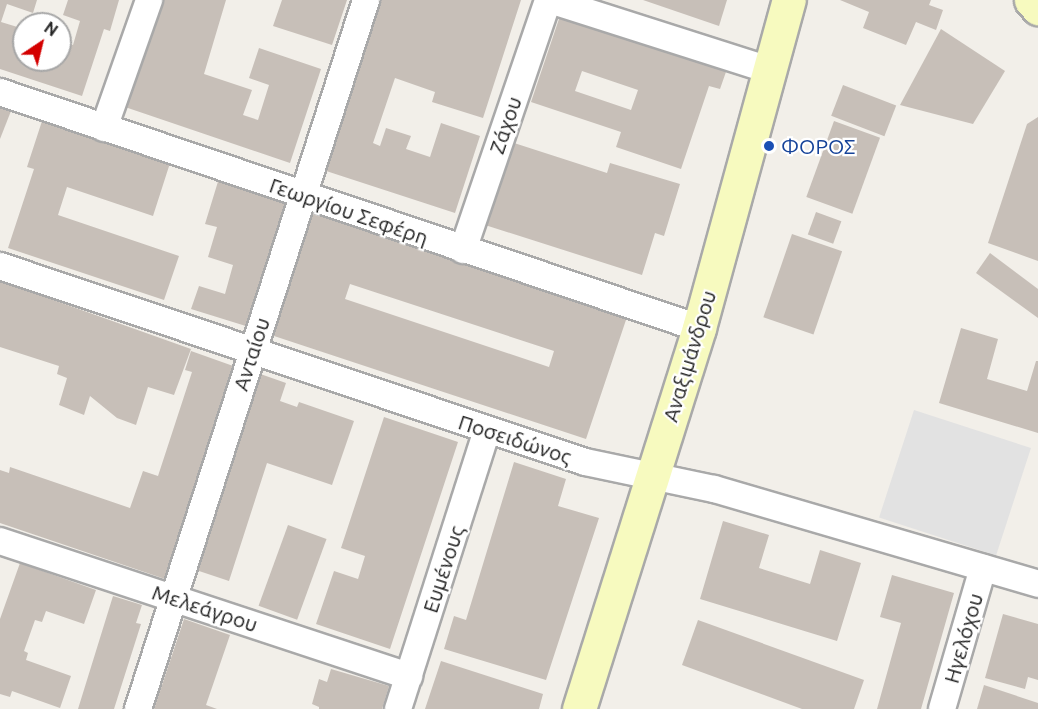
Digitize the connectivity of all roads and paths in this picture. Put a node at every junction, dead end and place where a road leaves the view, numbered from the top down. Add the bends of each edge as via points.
1 (149, 0) edge
2 (366, 0) edge
3 (549, 0) edge
4 (789, 0) edge
5 (1031, 0) edge
6 (1038, 8) edge
7 (769, 70) junction
8 (0, 92) edge
9 (104, 128) junction
10 (303, 195) junction
11 (463, 250) junction
12 (0, 266) edge
13 (699, 328) junction
14 (251, 352) junction
15 (487, 430) junction
16 (652, 477) junction
17 (0, 541) edge
18 (983, 568) junction
19 (1038, 584) edge
20 (174, 598) junction
21 (409, 676) junction
22 (138, 709) edge
23 (398, 709) edge
24 (579, 709) edge
25 (942, 709) edge

1 - 9 street
2 - 10 street, Ανταίου
3 - 7 street
3 - 11 street, Ζάχου
4 - 7 street, Αναξιμάνδρου
5 - 6 street
7 - 13 street, Αναξιμάνδρου
8 - 9 street, Γεωργίου Σεφέρη
9 - 10 street, Γεωργίου Σεφέρη
10 - 11 street, Γεωργίου Σεφέρη
10 - 14 street, Ανταίου
11 - 13 street, Γεωργίου Σεφέρη
12 - 14 street, Ποσειδώνος
13 - 16 street, Αναξιμάνδρου
14 - 15 street, Ποσειδώνος
14 - 20 street, Ανταίου
15 - 16 street, Ποσειδώνος via 585,462
15 - 21 street, Ευμένους
16 - 18 street, Ποσειδώνος via 731,493
16 - 24 street, Αναξιμάνδρου
17 - 20 street, Μελεάγρου
18 - 19 street, Ποσειδώνος
18 - 25 street, Ηγελόχου
20 - 21 street, Μελεάγρου
20 - 22 street, Ανταίου
21 - 23 street, Ευμένους

